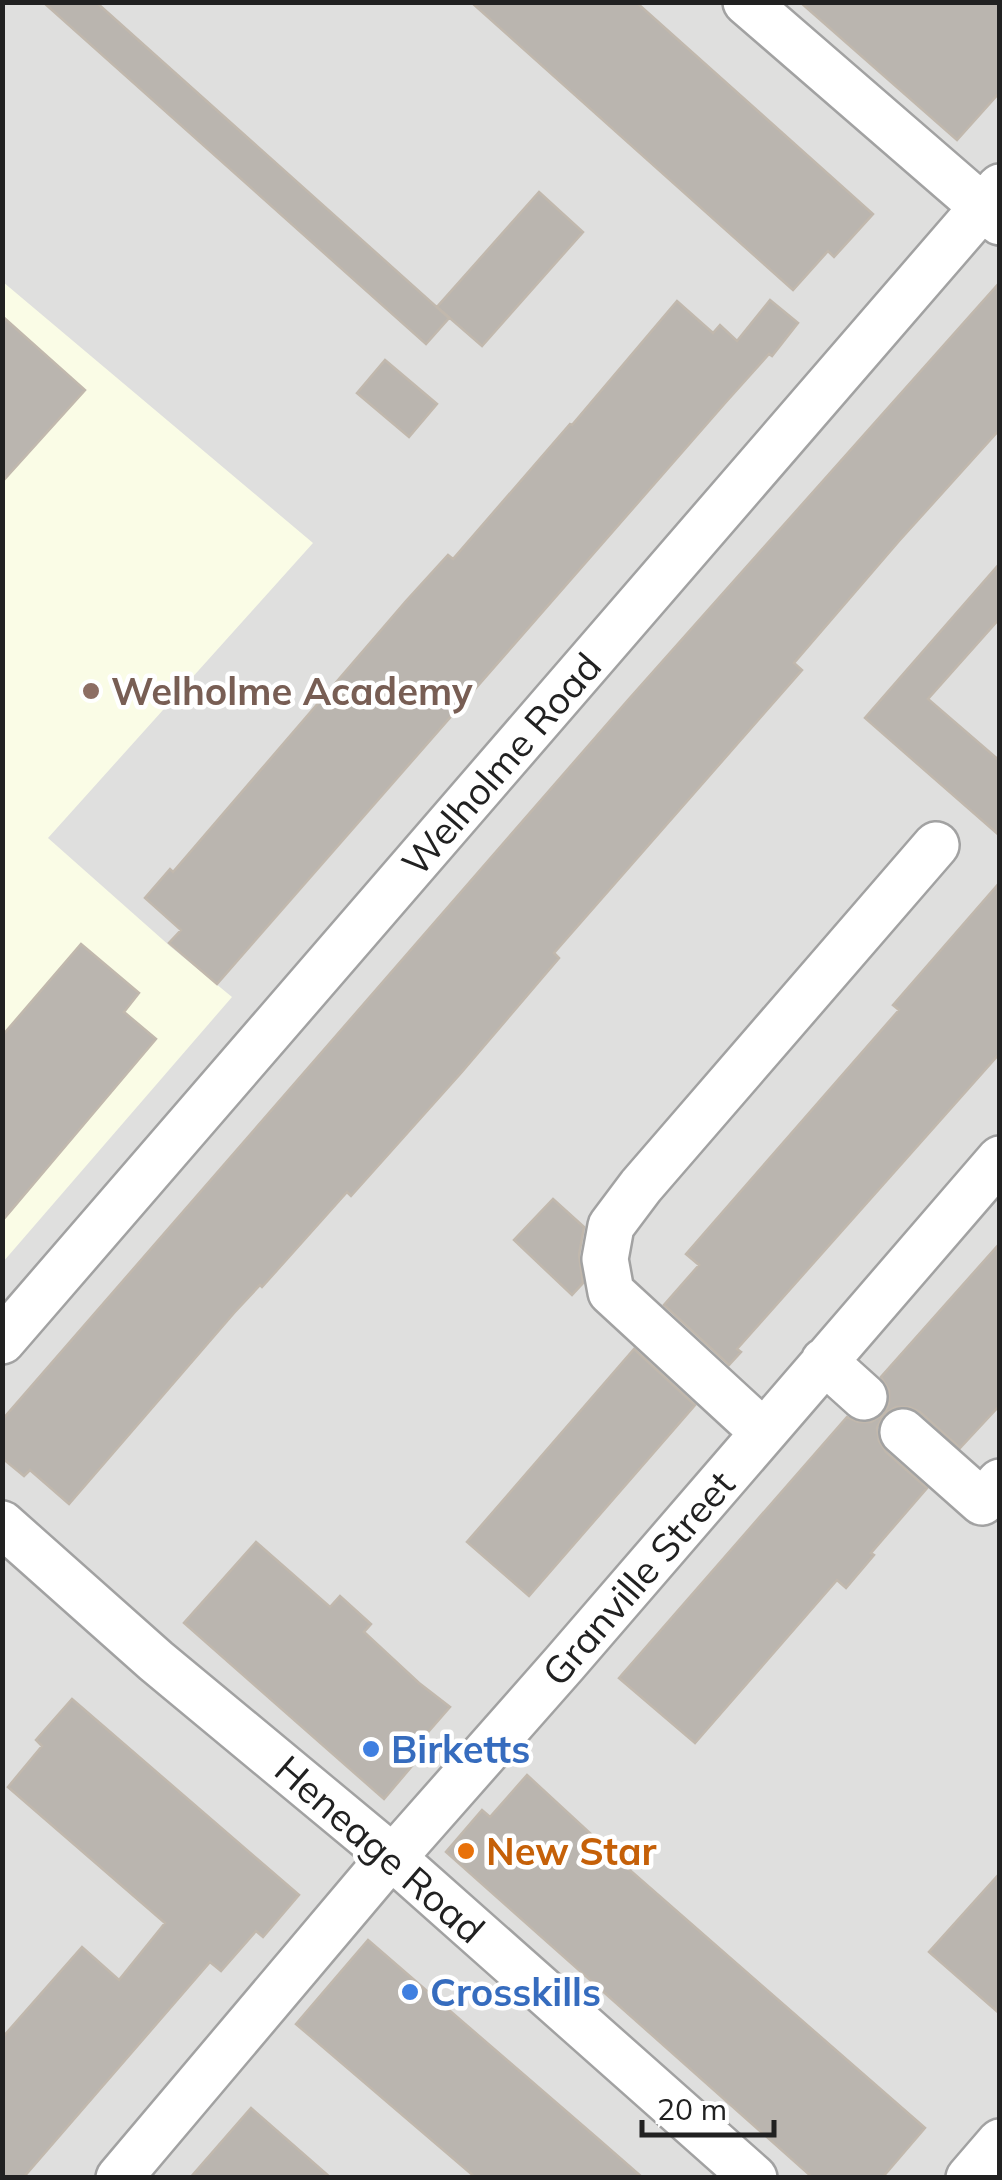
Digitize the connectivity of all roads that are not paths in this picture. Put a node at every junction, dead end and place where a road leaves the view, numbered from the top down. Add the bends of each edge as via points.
1 (746, 2) edge
2 (994, 205) edge
3 (936, 845) dead end
4 (1000, 1159) edge
5 (2, 1341) edge
6 (824, 1362) junction
7 (864, 1397) dead end
8 (763, 1432) junction
9 (903, 1432) dead end
10 (1000, 1482) edge
11 (2, 1524) edge
12 (391, 1856) junction
13 (1000, 2142) edge
14 (119, 2178) edge
15 (754, 2178) edge
16 (969, 2178) edge

1 - 2 street
2 - 5 street, Welholme Road
3 - 8 street via 611,1226 604,1260 612,1292
4 - 6 street, Granville Street
6 - 7 street
6 - 8 street, Granville Street
8 - 12 street, Granville Street
9 - 10 street via 982,1502
11 - 12 street, Heneage Road
12 - 14 street, Granville Street
12 - 15 street, Heneage Road
13 - 16 street

